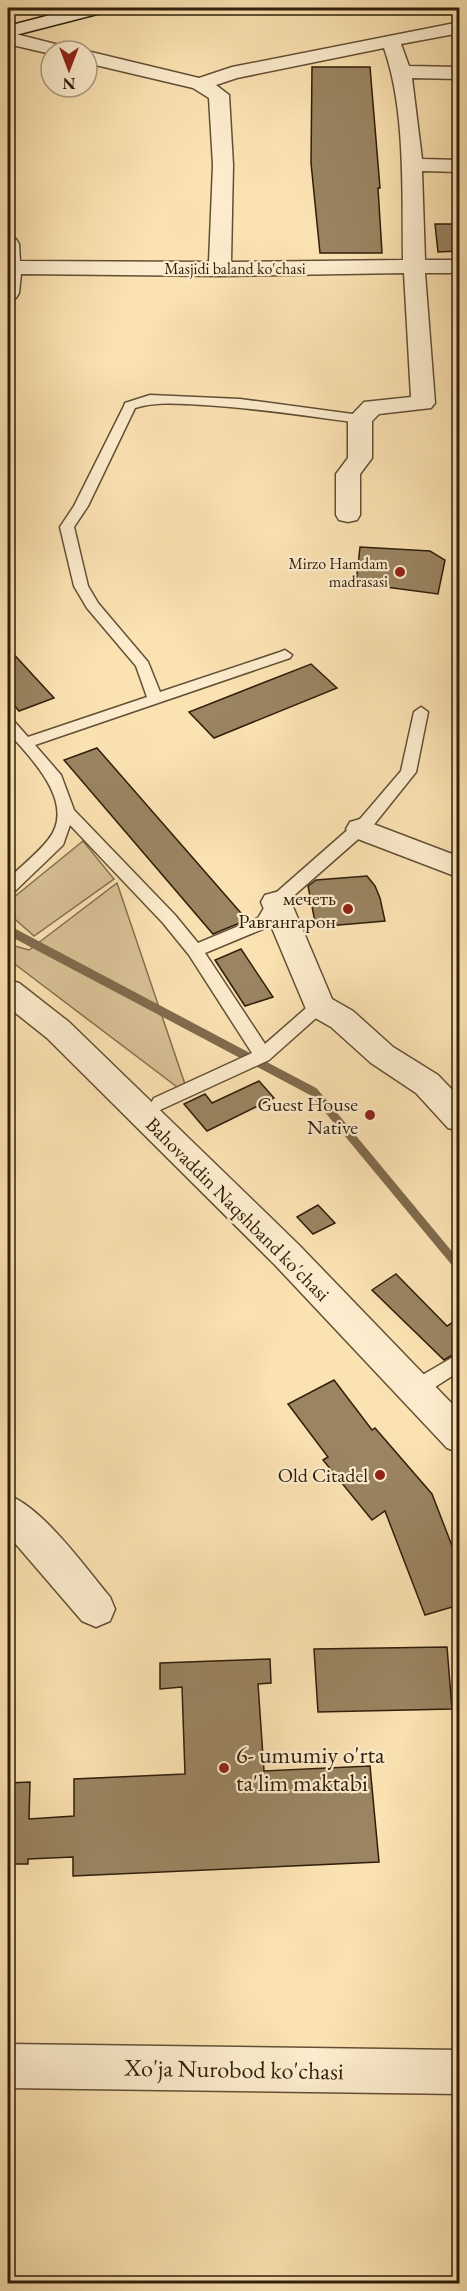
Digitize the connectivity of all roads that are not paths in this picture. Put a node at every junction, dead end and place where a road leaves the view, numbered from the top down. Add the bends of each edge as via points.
1 (99, 8) edge
2 (459, 27) edge
3 (8, 32) edge
4 (8, 38) edge
5 (391, 42) junction
6 (39, 46) edge
7 (99, 60) edge
8 (402, 72) junction
9 (459, 73) edge
10 (200, 84) junction
11 (412, 165) junction
12 (459, 165) edge
13 (8, 243) edge
14 (414, 266) junction
15 (459, 266) edge
16 (220, 269) junction
17 (9, 279) edge
18 (360, 419) junction
19 (348, 515) dead end
20 (285, 655) dead end
21 (155, 699) junction
22 (421, 712) dead end
23 (8, 723) edge
24 (25, 743) junction
25 (67, 812) junction
26 (360, 829) junction
27 (459, 867) edge
28 (8, 888) edge
29 (276, 902) junction
30 (195, 951) junction
31 (8, 991) edge
32 (319, 1006) junction
33 (257, 1058) junction
34 (160, 1103) dead end
35 (459, 1119) edge
36 (459, 1361) edge
37 (414, 1390) junction
38 (459, 1437) edge
39 (8, 1512) edge
40 (96, 1609) dead end
41 (8, 2066) edge
42 (459, 2072) edge

1 - 3 street
2 - 5 street
4 - 6 street
5 - 8 street
5 - 10 street via 232,73
7 - 10 street
8 - 9 street
8 - 11 street
10 - 16 street via 219,94 223,165
11 - 12 street
11 - 14 street
13 - 17 street
14 - 15 street, Masjidi baland ko'chasi
14 - 16 street, Masjidi baland ko'chasi
14 - 18 street via 423,403 372,407
16 - 17 street, Masjidi baland ko'chasi
18 - 19 street via 360,458 348,474
18 - 21 lane via 207,401 150,399 130,406 67,527 81,586 92,605 143,665
20 - 21 lane
21 - 24 lane
22 - 26 lane via 408,772
23 - 24 lane
24 - 25 lane via 53,776
25 - 28 lane via 57,841
25 - 30 lane
26 - 27 street
26 - 29 lane
29 - 30 lane via 264,922
29 - 32 street
30 - 33 lane
31 - 37 street, Bahovaddin Naqshband ko'chasi via 58,1030 287,1255
32 - 33 lane
32 - 35 street via 427,1084
33 - 34 lane
36 - 37 lane
37 - 38 street, Bahovaddin Naqshband ko'chasi
39 - 40 street via 26,1527
41 - 42 street, Xo'ja Nurobod ko'chasi

